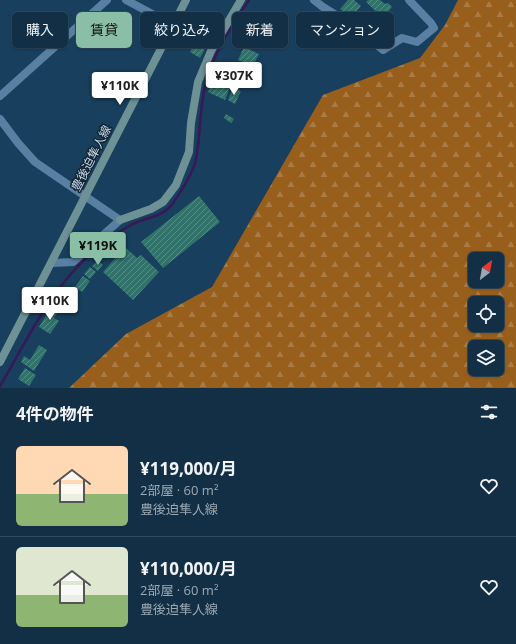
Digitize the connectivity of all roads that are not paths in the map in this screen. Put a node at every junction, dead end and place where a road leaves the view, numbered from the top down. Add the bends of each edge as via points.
1 (107, 0) edge
2 (126, 0) edge
3 (186, 0) edge
4 (241, 0) edge
5 (314, 0) edge
6 (409, 0) edge
7 (149, 12) edge
8 (180, 12) edge
9 (161, 48) edge
10 (0, 96) edge
11 (0, 119) edge
12 (84, 197) junction
13 (120, 220) junction
14 (52, 263) junction
15 (0, 362) edge

1 - 10 street
2 - 7 street
3 - 8 main road, 豊後迫隼人線
4 - 13 main road via 211,51 198,82 189,152 176,185 163,202
5 - 6 street via 355,27 383,50 402,38 417,42 434,28
9 - 12 main road, 豊後迫隼人線
11 - 12 street via 35,162
12 - 13 street
12 - 14 main road, 豊後迫隼人線
13 - 14 street via 73,262
14 - 15 main road, 豊後迫隼人線

